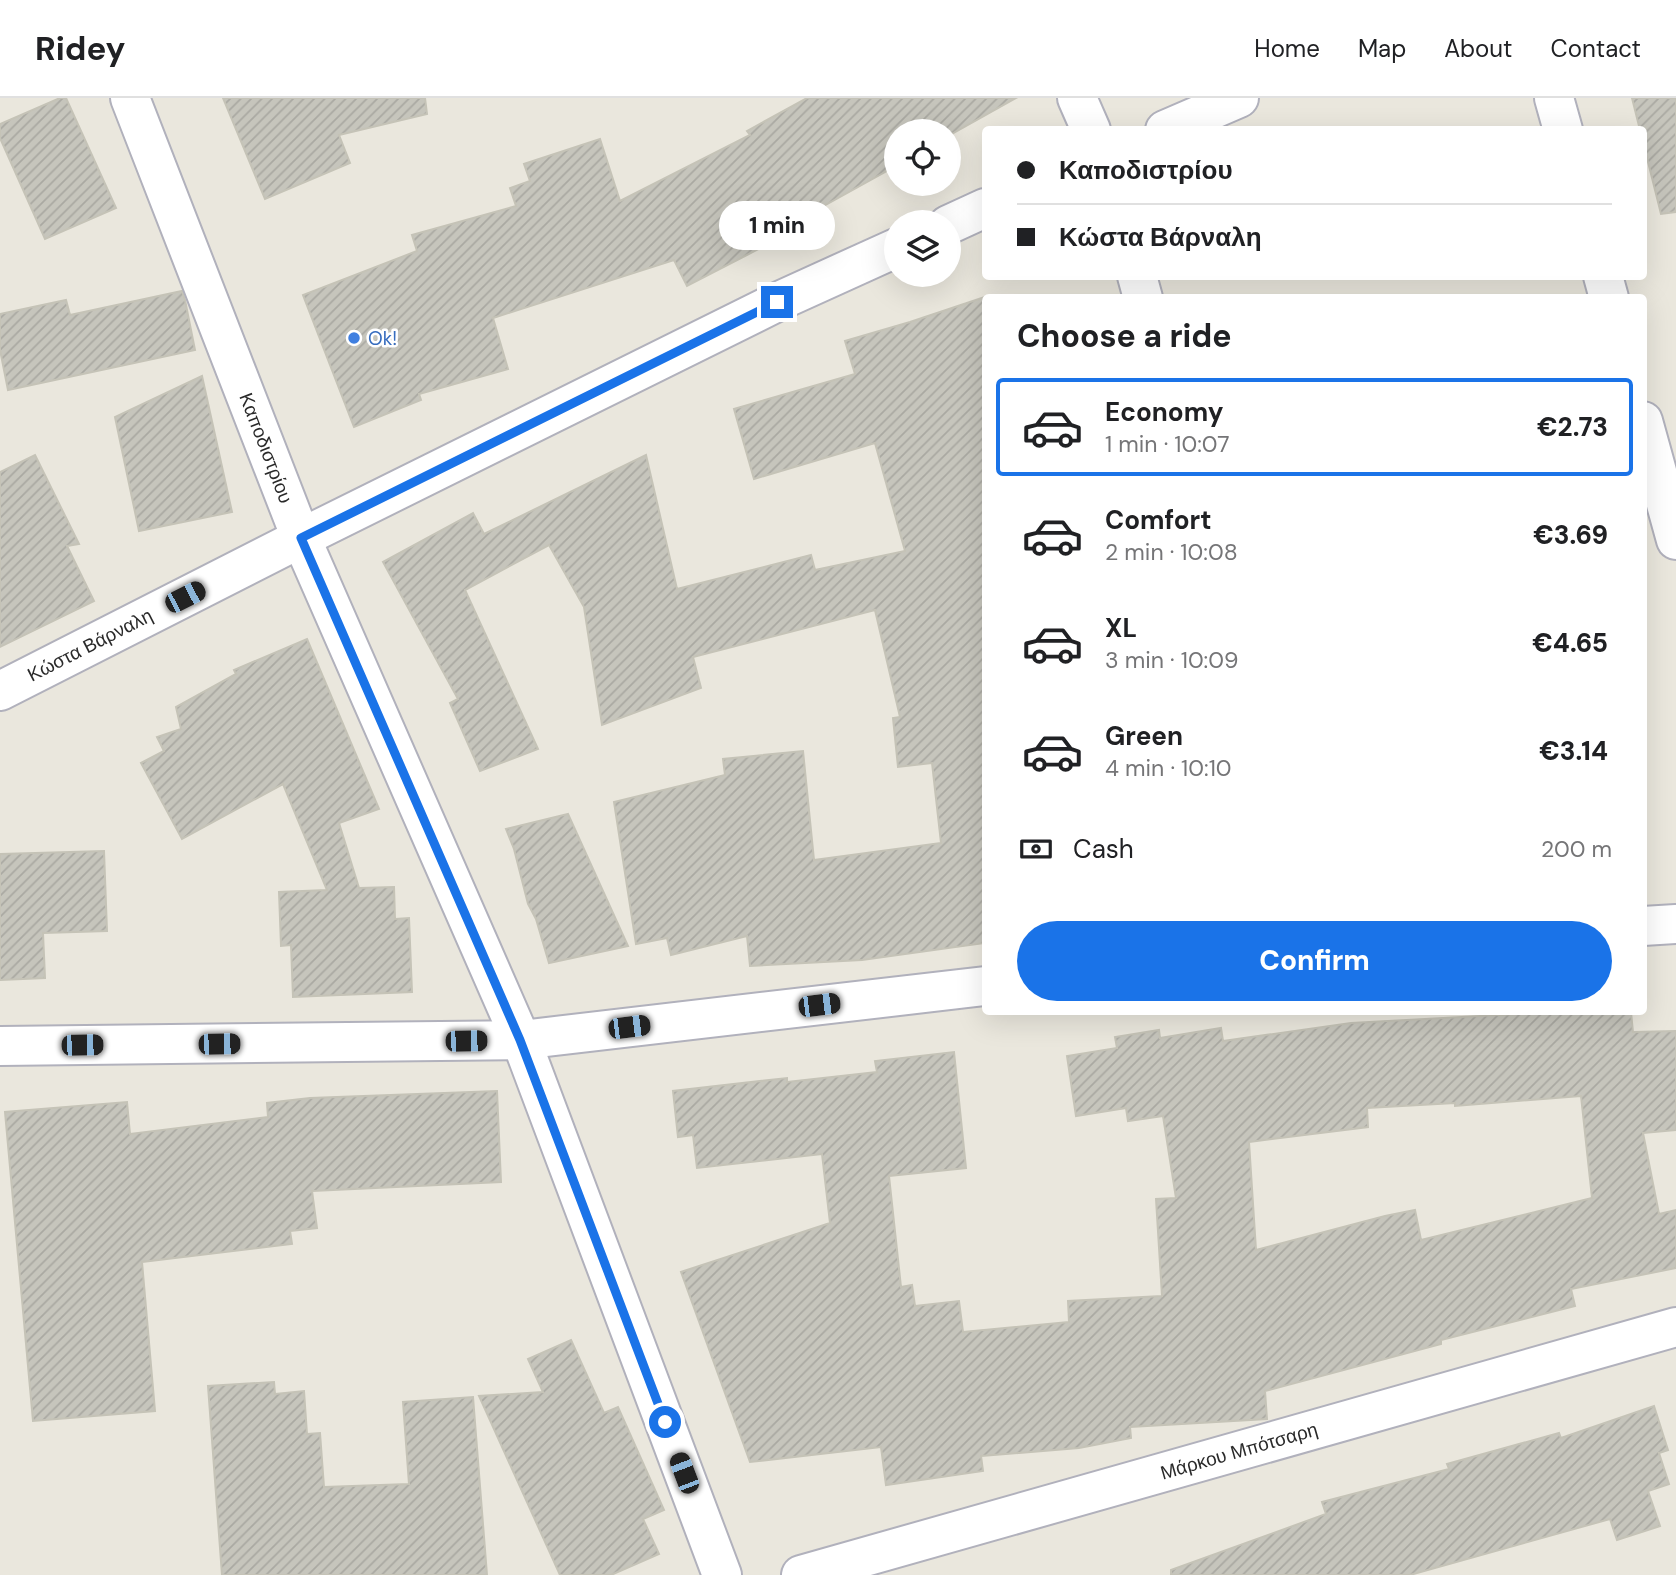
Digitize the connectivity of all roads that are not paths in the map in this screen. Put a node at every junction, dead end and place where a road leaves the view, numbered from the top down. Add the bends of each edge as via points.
1 (130, 98) edge
2 (1077, 98) edge
3 (1239, 98) edge
4 (1554, 98) edge
5 (1089, 126) edge
6 (1174, 126) edge
7 (1562, 126) edge
8 (982, 209) edge
9 (961, 219) edge
10 (884, 253) edge
11 (1647, 435) edge
12 (301, 538) junction
13 (1676, 540) edge
14 (0, 691) edge
15 (1676, 924) edge
16 (1647, 926) edge
17 (982, 986) edge
18 (520, 1040) junction
19 (0, 1046) edge
20 (1676, 1327) edge
21 (722, 1575) edge
22 (801, 1575) edge

1 - 12 street, Καποδιστρίου
2 - 5 street
3 - 6 street
4 - 7 street
8 - 9 street
10 - 12 street, Κώστα Βάρναλη
11 - 13 street
12 - 14 street, Κώστα Βάρναλη
12 - 18 street, Καποδιστρίου
15 - 16 street
17 - 18 street
18 - 19 street
18 - 21 street, Καποδιστρίου
20 - 22 street, Μάρκου Μπότσαρη

